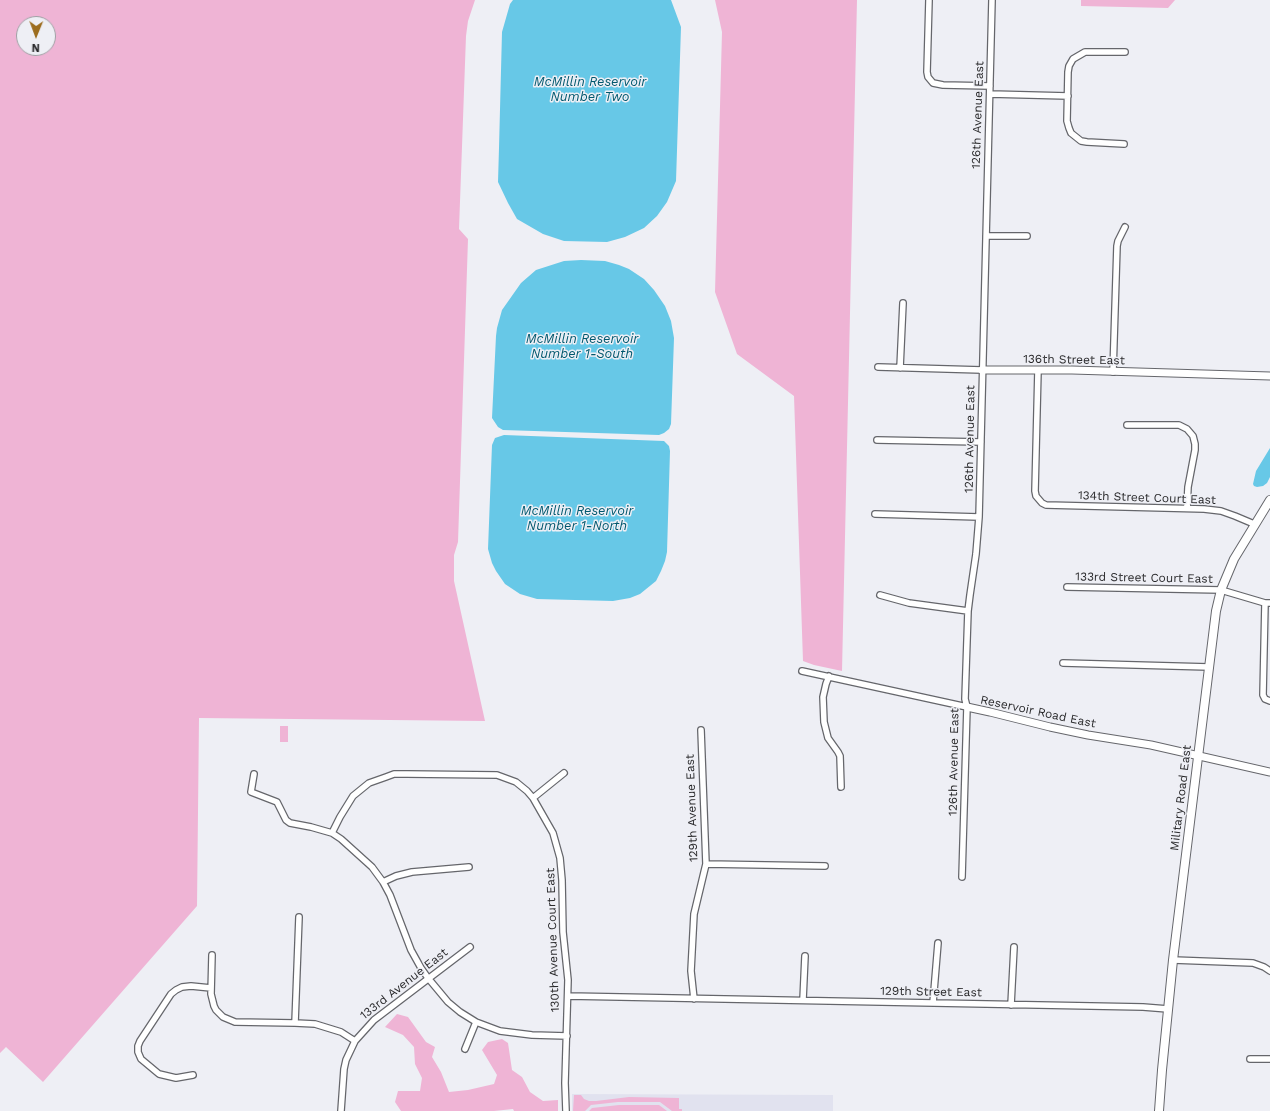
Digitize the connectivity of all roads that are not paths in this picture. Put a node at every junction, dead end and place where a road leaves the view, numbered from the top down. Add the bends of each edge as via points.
1 (929, 0) edge
2 (992, 0) edge
3 (1125, 52) dead end
4 (990, 86) junction
5 (990, 94) junction
6 (1068, 96) junction
7 (1124, 144) dead end
8 (1126, 227) dead end
9 (986, 236) junction
10 (1027, 236) dead end
11 (902, 303) dead end
12 (878, 367) dead end
13 (900, 368) junction
14 (982, 370) junction
15 (1038, 370) junction
16 (1113, 372) junction
17 (1270, 376) edge
18 (1127, 425) dead end
19 (877, 440) dead end
20 (981, 442) junction
21 (1270, 500) edge
22 (1187, 508) junction
23 (875, 514) dead end
24 (979, 517) junction
25 (1254, 524) junction
26 (1067, 587) dead end
27 (1220, 590) junction
28 (880, 595) dead end
29 (1268, 603) edge
30 (968, 611) junction
31 (1063, 663) dead end
32 (1209, 667) junction
33 (802, 670) dead end
34 (829, 676) junction
35 (1268, 700) edge
36 (967, 707) junction
37 (701, 730) dead end
38 (1199, 755) junction
39 (1270, 772) edge
40 (564, 773) dead end
41 (254, 774) dead end
42 (841, 787) dead end
43 (533, 798) junction
44 (332, 833) junction
45 (706, 864) junction
46 (825, 866) dead end
47 (469, 867) dead end
48 (962, 877) dead end
49 (383, 882) junction
50 (299, 917) dead end
51 (938, 943) dead end
52 (1014, 946) dead end
53 (470, 947) dead end
54 (212, 956) dead end
55 (805, 956) dead end
56 (1173, 960) junction
57 (1270, 970) edge
58 (428, 978) junction
59 (211, 988) junction
60 (568, 996) junction
61 (694, 999) junction
62 (803, 1000) junction
63 (933, 1003) junction
64 (1012, 1004) junction
65 (1168, 1009) junction
66 (476, 1022) junction
67 (295, 1023) junction
68 (567, 1036) junction
69 (355, 1041) junction
70 (465, 1049) dead end
71 (1250, 1059) dead end
72 (1270, 1059) edge
73 (193, 1075) dead end
74 (341, 1111) edge
75 (566, 1111) edge
76 (1159, 1111) edge

1 - 4 street via 926,72 930,80 943,85
2 - 4 street, 126th Avenue East
3 - 6 street via 1082,53 1073,59 1069,66
4 - 5 street, 126th Avenue East
5 - 6 street
5 - 9 street, 126th Avenue East
6 - 7 street via 1069,128 1074,136 1087,142
8 - 16 street via 1117,246
9 - 10 street
9 - 14 street, 126th Avenue East
11 - 13 street
12 - 13 street, 136th Street East
13 - 14 street, 136th Street East
14 - 15 street, 136th Street East
14 - 20 street, 126th Avenue East
15 - 16 street, 136th Street East
15 - 22 street, 134th Street Court East via 1035,491 1039,500 1046,505
16 - 17 street, 136th Street East
18 - 22 street via 1182,426 1193,436 1195,444
19 - 20 street
20 - 24 street, 126th Avenue East
21 - 25 main road, Military Road East
22 - 25 street, 134th Street Court East via 1221,511
23 - 24 street
24 - 30 street, 126th Avenue East
25 - 27 main road, Military Road East
26 - 27 street, 133rd Street Court East
27 - 29 street, 133rd Street Court East
27 - 32 main road, Military Road East
28 - 30 street via 909,603
29 - 35 street via 1264,695
30 - 36 street, 126th Avenue East via 965,699
31 - 32 street
32 - 38 main road, Military Road East
33 - 34 street, Reservoir Road East
34 - 36 street, Reservoir Road East
34 - 42 street via 823,697 824,722 828,738 840,756
36 - 38 street, Reservoir Road East via 1050,728
36 - 48 street, 126th Avenue East
37 - 45 street, 129th Avenue East
38 - 39 street, Reservoir Road East
38 - 56 main road, Military Road East
40 - 43 street
41 - 44 street via 251,792 277,802 286,820
43 - 44 street, 130th Avenue Court East via 516,782 497,775 394,774 369,783 353,796
43 - 60 street, 130th Avenue Court East via 549,825 559,851
44 - 49 street via 366,861
45 - 46 street
45 - 61 street, 129th Avenue East via 694,914 691,971
47 - 49 street via 412,872
49 - 58 street via 411,950
50 - 67 street
51 - 63 street
52 - 64 street
53 - 58 street, 133rd Avenue East
54 - 59 street
55 - 62 street
56 - 57 street via 1253,963
56 - 65 main road, Military Road East
58 - 66 street via 448,1002
58 - 69 street, 133rd Avenue East via 374,1020
59 - 67 street via 216,1010 232,1021
59 - 73 street via 186,987 170,994 140,1041 138,1052 141,1059 160,1074 176,1078
60 - 61 street
60 - 68 street, 130th Avenue Court East
61 - 62 street, 129th Street East
62 - 63 street, 129th Street East
63 - 64 street, 129th Street East
64 - 65 street, 129th Street East
65 - 76 main road, Military Road East
66 - 68 street via 500,1031
66 - 70 street
67 - 69 street via 315,1024 332,1029
68 - 75 street, 130th Avenue Court East
69 - 74 street, 133rd Avenue East via 344,1069
71 - 72 street

